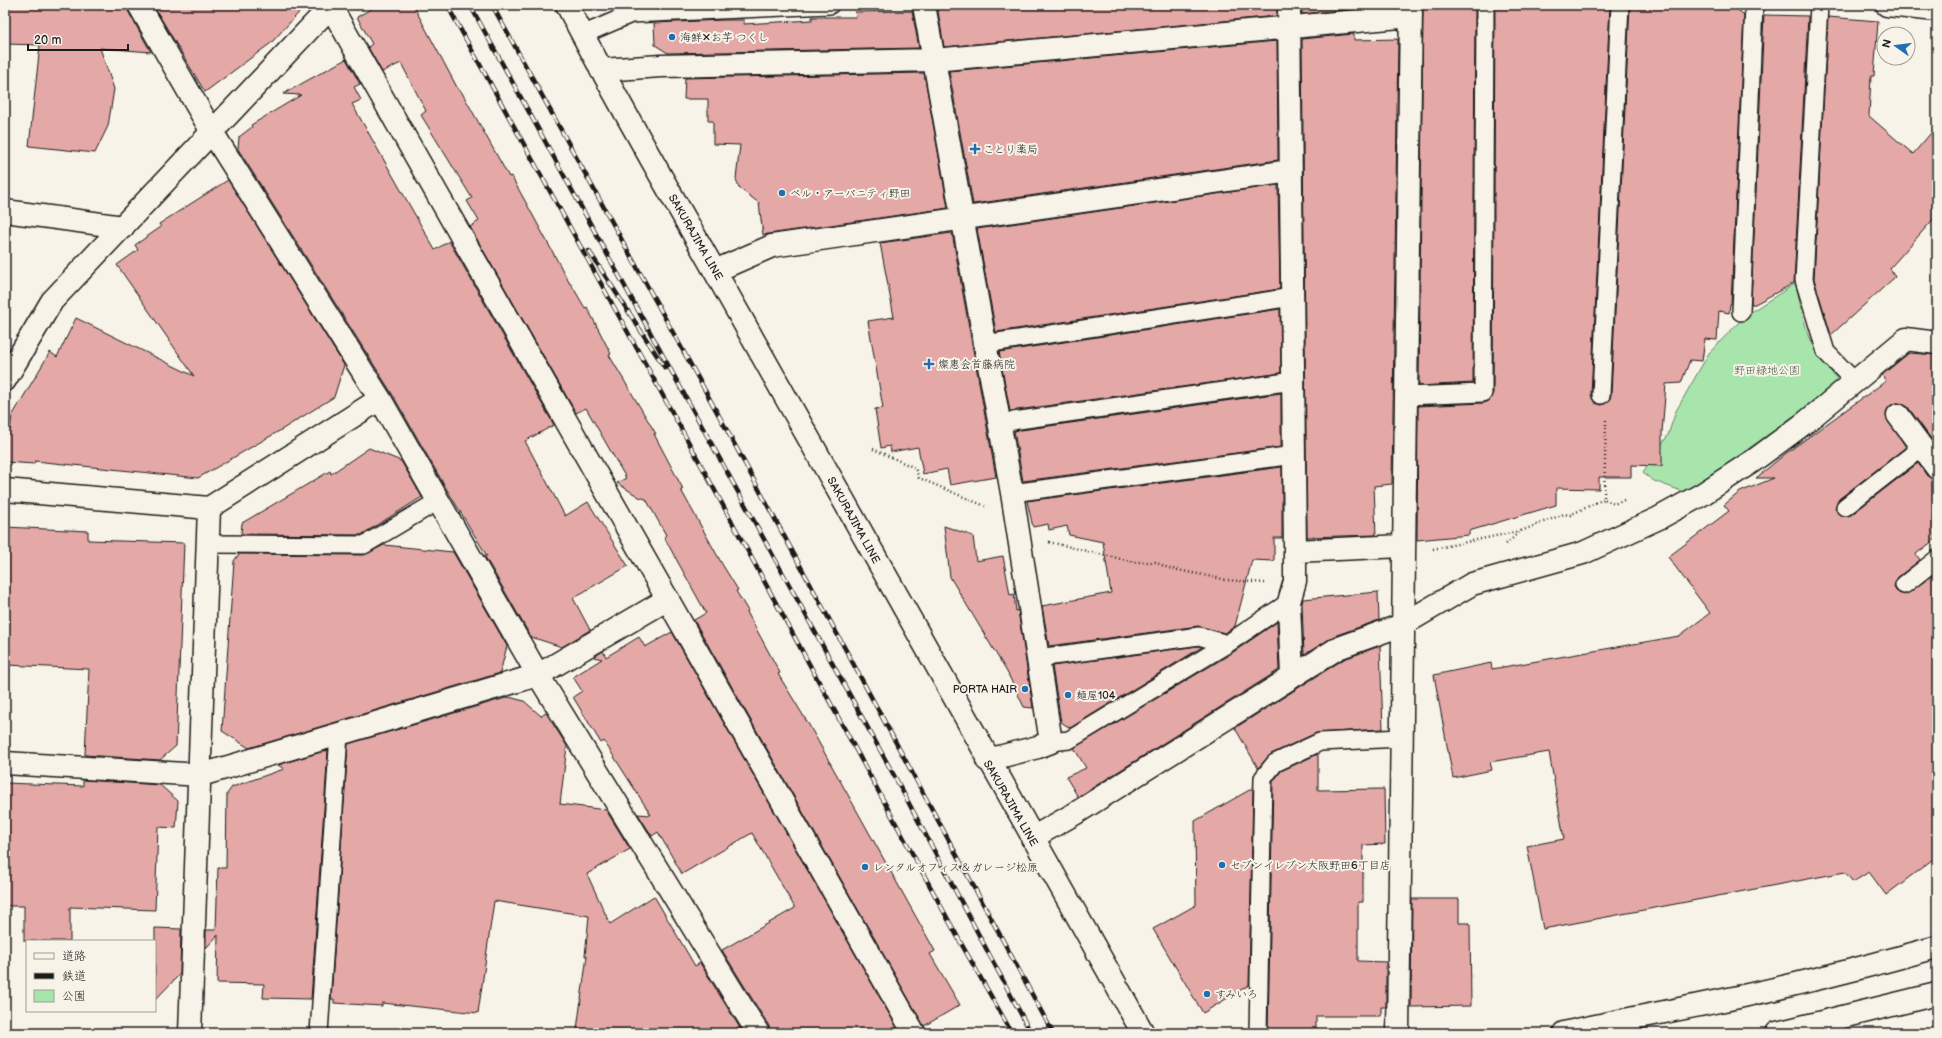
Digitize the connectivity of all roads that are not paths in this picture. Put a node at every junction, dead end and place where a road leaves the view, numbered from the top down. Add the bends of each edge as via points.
1 (139, 5) edge
2 (567, 5) edge
3 (830, 5) edge
4 (924, 5) edge
5 (1289, 5) edge
6 (1485, 5) edge
7 (1620, 5) edge
8 (1754, 5) edge
9 (1819, 5) edge
10 (1887, 5) edge
11 (331, 6) edge
12 (1411, 10) edge
13 (1937, 10) edge
14 (1288, 27) junction
15 (582, 35) junction
16 (934, 60) junction
17 (601, 70) junction
18 (212, 132) junction
19 (1290, 171) junction
20 (5, 211) edge
21 (962, 218) junction
22 (123, 227) junction
23 (715, 270) junction
24 (1292, 297) junction
25 (1741, 312) dead end
26 (985, 344) junction
27 (1937, 344) edge
28 (5, 380) edge
29 (1292, 380) junction
30 (1854, 381) junction
31 (1601, 395) road end
32 (1406, 396) junction
33 (380, 399) junction
34 (1898, 415) dead end
35 (999, 423) junction
36 (1922, 447) junction
37 (1294, 455) junction
38 (1937, 468) edge
39 (5, 490) edge
40 (1012, 493) junction
41 (438, 501) junction
42 (209, 508) junction
43 (1845, 508) dead end
44 (208, 544) junction
45 (1295, 551) junction
46 (1403, 551) junction
47 (1937, 559) edge
48 (1904, 585) dead end
49 (668, 599) junction
50 (1289, 602) junction
51 (1402, 624) junction
52 (1227, 644) junction
53 (1038, 658) junction
54 (538, 675) junction
55 (1292, 677) junction
56 (339, 734) junction
57 (1400, 738) junction
58 (1051, 742) junction
59 (987, 760) junction
60 (5, 763) edge
61 (201, 776) junction
62 (1032, 838) junction
63 (1937, 946) edge
64 (1937, 994) edge
65 (190, 1033) edge
66 (319, 1033) edge
67 (758, 1033) edge
68 (914, 1033) edge
69 (1143, 1033) edge
70 (1258, 1033) edge
71 (1398, 1033) edge
72 (1564, 1033) edge
73 (1777, 1033) edge

1 - 18 street
2 - 15 street, SAKURAJIMA LINE
3 - 15 lane via 631,14
4 - 16 street
5 - 14 street
6 - 32 lane via 1483,393
7 - 31 lane
8 - 25 lane
9 - 30 lane via 1804,280 1826,352
10 - 13 street
11 - 18 street
11 - 49 street
12 - 14 street
12 - 32 street
14 - 16 street
14 - 19 street
15 - 17 street, SAKURAJIMA LINE
16 - 17 street via 662,66
16 - 21 street
17 - 23 street, SAKURAJIMA LINE
18 - 22 street
18 - 33 street
19 - 21 street
19 - 24 street
20 - 22 street
21 - 23 street via 772,246
21 - 26 street
22 - 28 street via 52,301
23 - 59 street, SAKURAJIMA LINE
24 - 26 lane
24 - 29 street
26 - 35 street
27 - 30 street via 1906,338
29 - 35 lane
29 - 37 street
30 - 51 street via 1806,422 1753,461 1665,515 1583,553 1472,584
32 - 46 street
33 - 41 street
33 - 42 street
34 - 36 street
35 - 40 street
36 - 38 street
36 - 43 lane
37 - 40 lane
37 - 45 street
39 - 42 street
40 - 53 street
41 - 44 lane via 364,545
41 - 54 street
42 - 44 street
44 - 61 street
45 - 46 street
45 - 50 street via 1295,581
46 - 51 street
47 - 48 lane
49 - 54 street
49 - 68 street
50 - 52 lane
50 - 55 street
51 - 55 street via 1338,648
51 - 57 street
52 - 53 lane via 1199,636
52 - 58 lane via 1069,740
53 - 58 street
54 - 56 street
54 - 67 street
55 - 62 street
56 - 61 street
56 - 66 lane
57 - 70 lane via 1320,742 1275,763 1263,778
57 - 71 street
58 - 59 street
59 - 62 street, SAKURAJIMA LINE
60 - 61 street
61 - 65 street
62 - 69 street, SAKURAJIMA LINE
63 - 72 street via 1751,994
64 - 73 street

